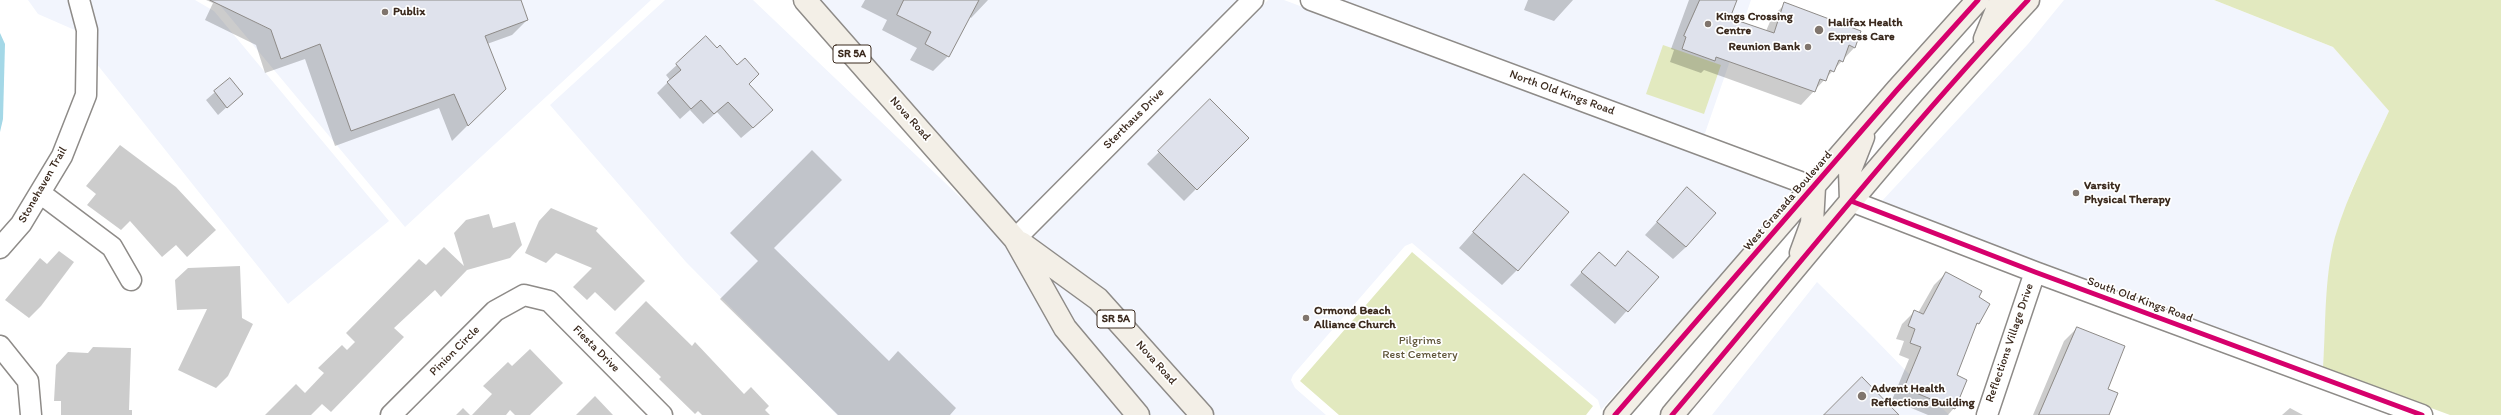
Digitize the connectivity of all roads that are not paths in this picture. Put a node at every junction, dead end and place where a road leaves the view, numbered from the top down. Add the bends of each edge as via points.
1 (79, 0) edge
2 (805, 0) edge
3 (1253, 0) edge
4 (1311, 0) edge
5 (1978, 0) edge
6 (2004, 0) edge
7 (2028, 0) edge
8 (1979, 53) junction
9 (1868, 123) junction
10 (1814, 187) junction
11 (40, 193) junction
12 (1851, 200) junction
13 (1015, 239) junction
14 (0, 248) edge
15 (1795, 269) junction
16 (2035, 272) junction
17 (131, 280) dead end
18 (524, 295) joint
19 (0, 346) edge
20 (2377, 407) edge
21 (31, 415) edge
22 (391, 415) edge
23 (662, 415) edge
24 (1138, 415) edge
25 (1202, 415) edge
26 (1615, 415) edge
27 (1672, 415) edge
28 (1987, 415) edge
29 (2422, 415) edge

1 - 11 street, Stonehaven Trail via 87,30 86,95 62,156
2 - 13 main road, Nova Road / SR 5A
3 - 13 street, Sterthaus Drive
4 - 10 street, North Old Kings Road
5 - 9 main road, West Granada Boulevard
6 - 8 main road via 1998,5
7 - 8 main road
8 - 12 main road
9 - 10 main road, West Granada Boulevard
9 - 12 main road via 1850,170
10 - 15 main road via 1812,223
10 - 26 main road, West Granada Boulevard
11 - 14 street, Stonehaven Trail via 21,224
11 - 17 street via 112,247
12 - 15 main road
12 - 16 street, South Old Kings Road
13 - 24 main road, Nova Road / SR 5A via 1065,328
13 - 25 main road, Nova Road / SR 5A via 1098,299
15 - 27 main road
16 - 20 street, South Old Kings Road
16 - 28 street, Reflections Village Drive
18 - 22 street, Pinion Circle via 495,311
18 - 23 street, Fiesta Drive via 549,300
19 - 21 street via 28,381
20 - 29 street, South Old Kings Road

